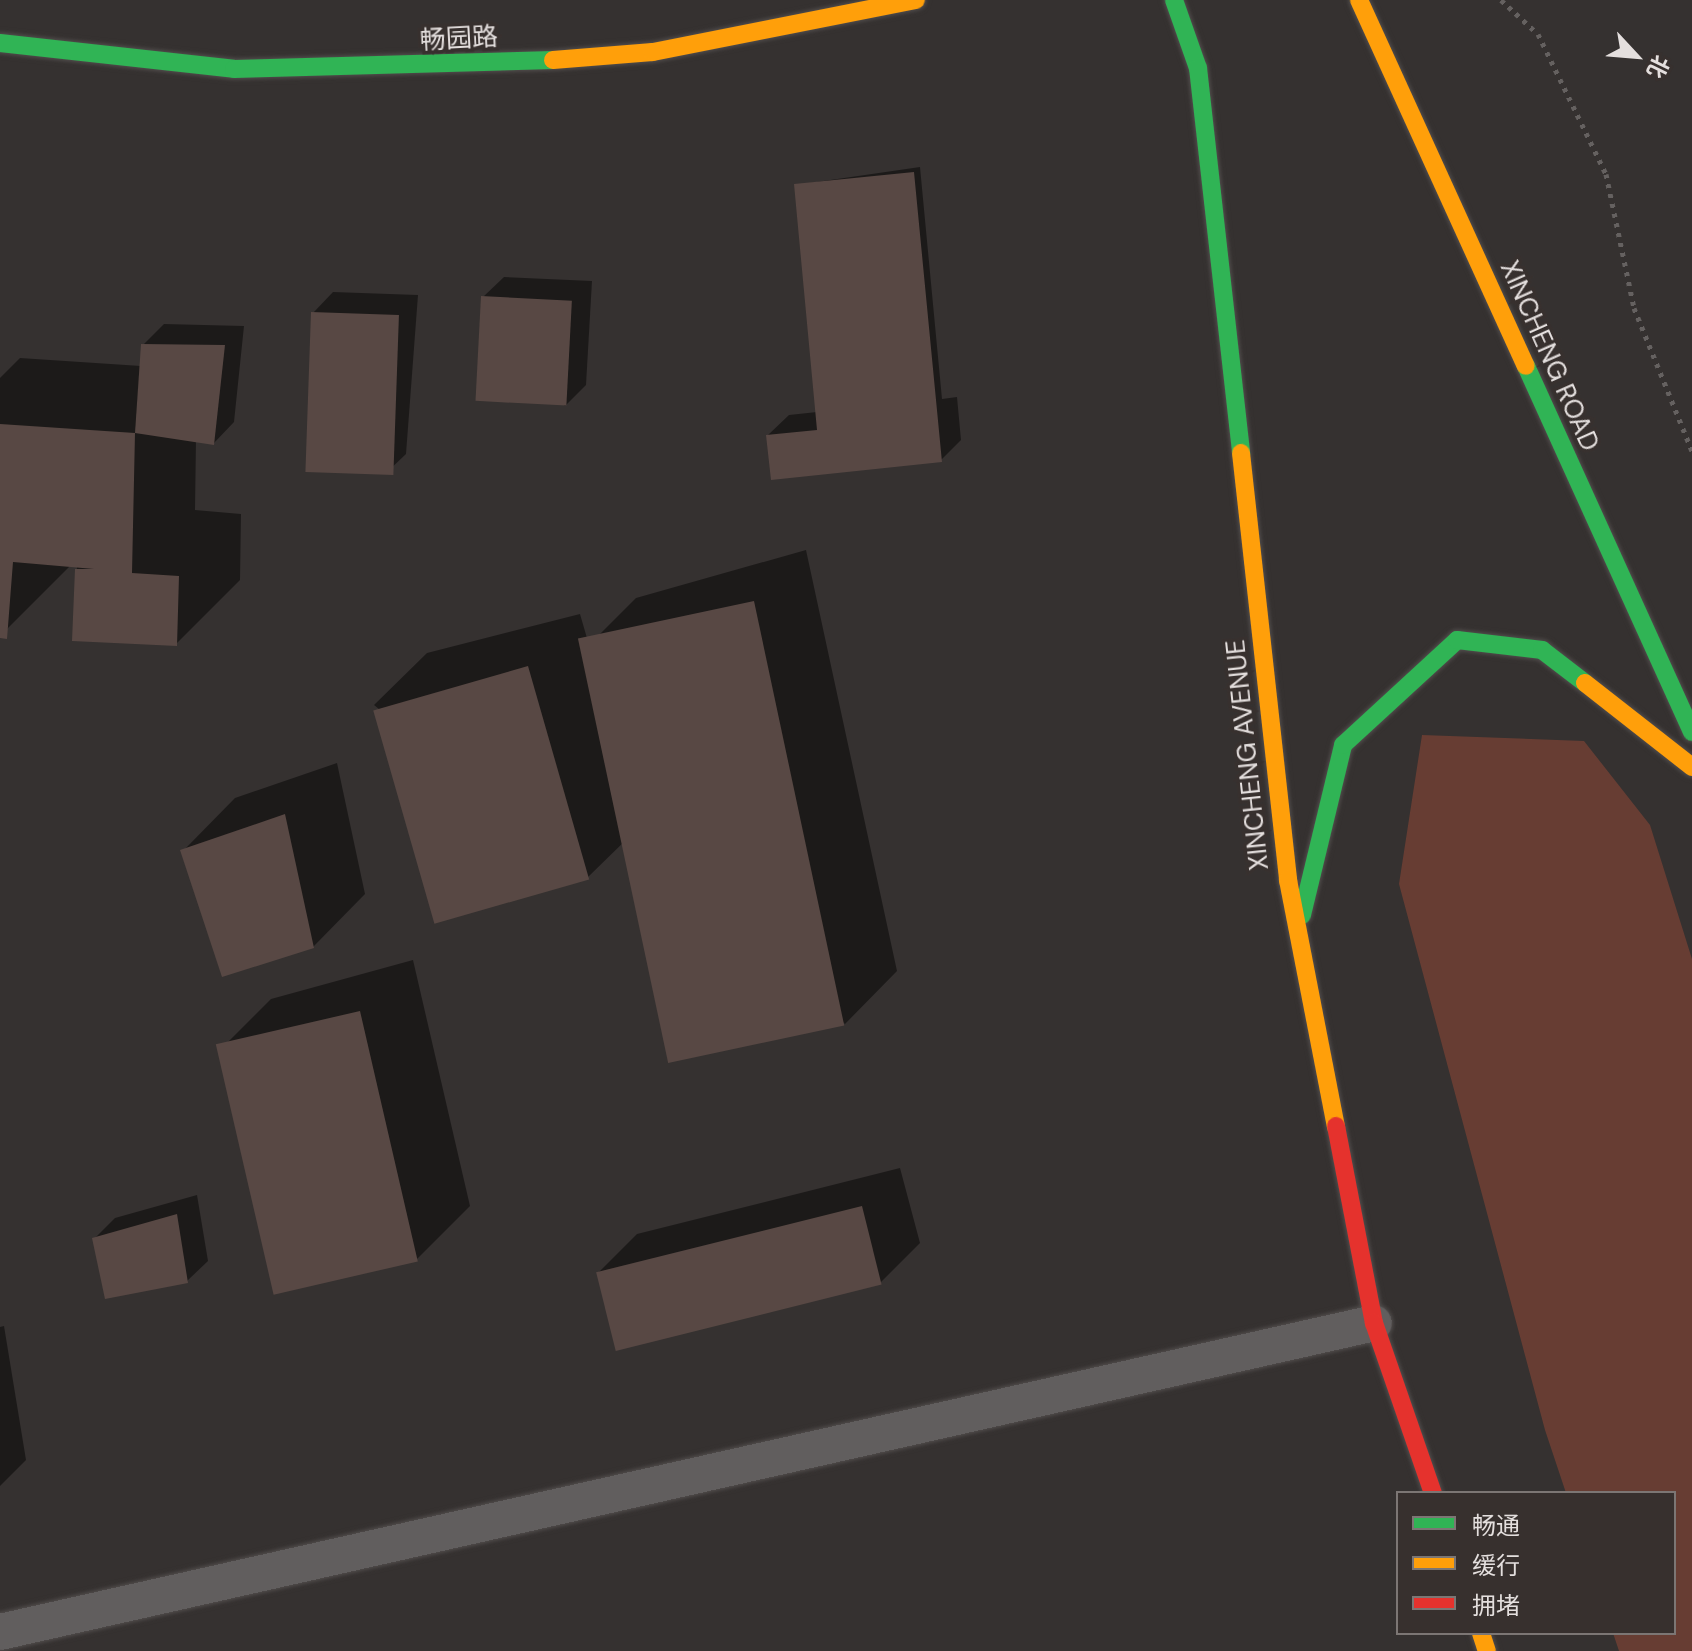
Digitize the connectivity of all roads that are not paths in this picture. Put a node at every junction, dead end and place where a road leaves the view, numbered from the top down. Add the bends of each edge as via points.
1 (916, 0) edge
2 (1174, 0) edge
3 (1359, 0) edge
4 (0, 43) edge
5 (1692, 732) edge
6 (1692, 767) edge
7 (1298, 931) junction
8 (1374, 1323) junction
9 (1432, 1491) edge
10 (0, 1632) edge

1 - 4 main road, 畅园路 via 653,52 455,67 234,69
2 - 7 main road, XINCHENG AVENUE via 1198,68
3 - 5 main road, XINCHENG ROAD
6 - 7 main road via 1542,650 1457,640 1343,745
7 - 8 main road, XINCHENG AVENUE
8 - 9 main road, XINCHENG AVENUE
8 - 10 street

